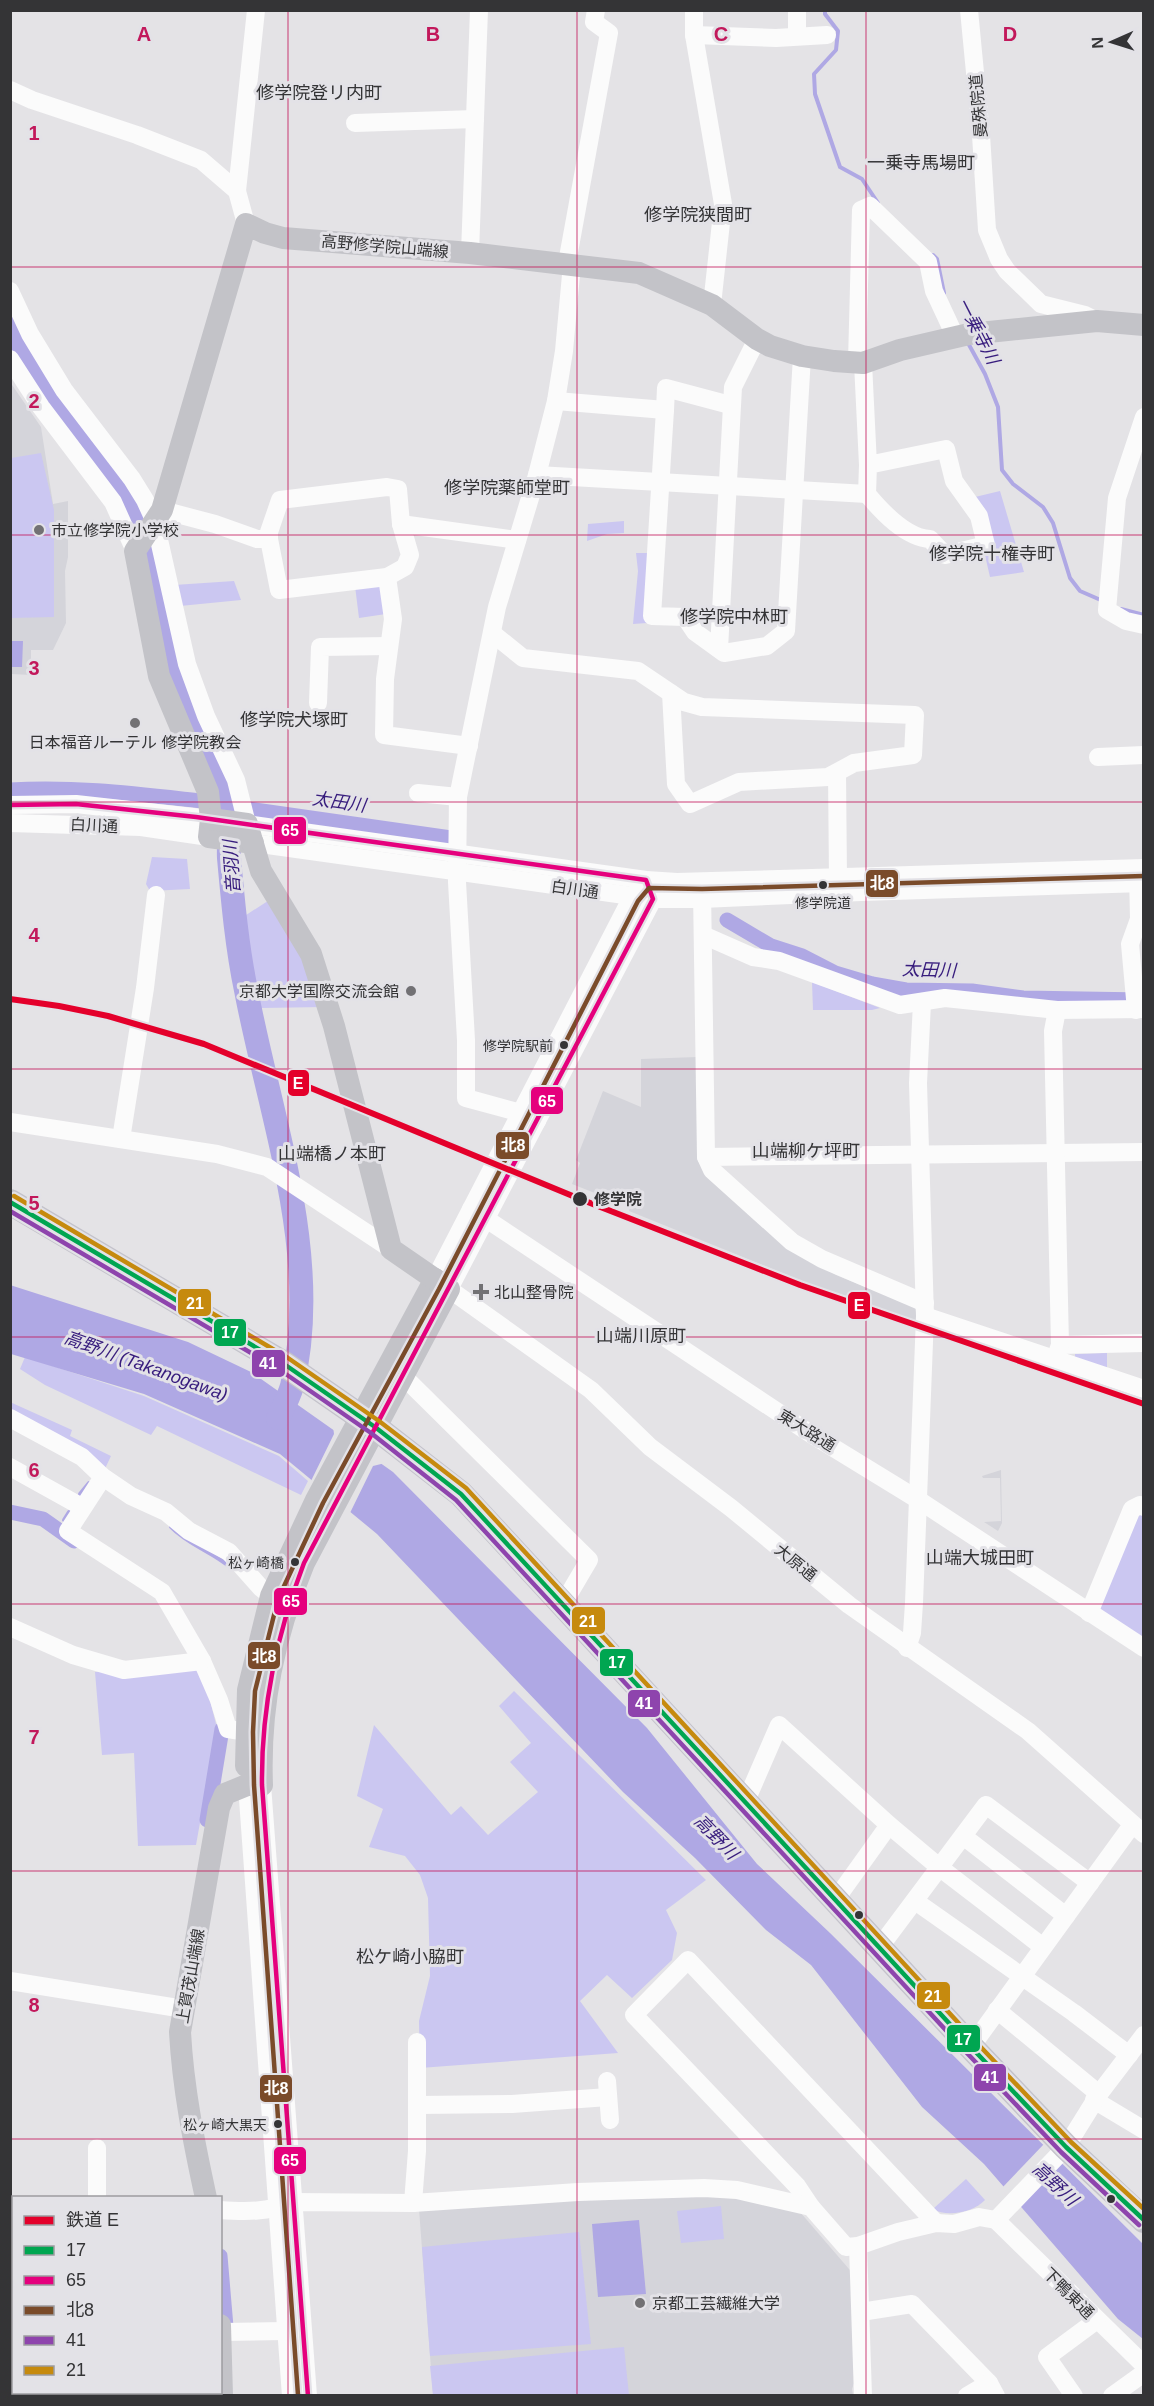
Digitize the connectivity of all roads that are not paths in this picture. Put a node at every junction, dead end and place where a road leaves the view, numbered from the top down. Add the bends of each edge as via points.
1 (256, 10) edge
2 (479, 10) edge
3 (596, 10) edge
4 (694, 10) edge
5 (797, 10) edge
6 (969, 10) edge
7 (694, 35) junction
8 (827, 35) dead end
9 (797, 36) junction
10 (10, 90) edge
11 (475, 119) junction
12 (355, 123) dead end
13 (237, 191) junction
14 (246, 224) junction
15 (470, 253) junction
16 (569, 264) junction
17 (10, 291) edge
18 (712, 305) junction
19 (1097, 321) junction
20 (1143, 325) edge
21 (961, 335) junction
22 (757, 339) junction
23 (802, 356) junction
24 (10, 359) edge
25 (860, 363) junction
26 (556, 401) junction
27 (730, 405) junction
28 (665, 410) junction
29 (1143, 417) edge
30 (868, 465) junction
31 (537, 475) junction
32 (660, 483) junction
33 (726, 487) junction
34 (792, 491) junction
35 (867, 494) junction
36 (401, 524) junction
37 (148, 531) junction
38 (269, 539) junction
39 (517, 540) junction
40 (387, 577) junction
41 (1143, 625) edge
42 (492, 633) junction
43 (389, 646) junction
44 (719, 649) junction
45 (671, 693) junction
46 (318, 703) dead end
47 (469, 746) junction
48 (1143, 755) edge
49 (1098, 757) dead end
50 (837, 773) junction
51 (418, 793) dead end
52 (458, 797) junction
53 (10, 805) edge
54 (10, 823) edge
55 (232, 826) junction
56 (458, 864) junction
57 (1141, 876) edge
58 (838, 878) junction
59 (646, 880) junction
60 (702, 891) junction
61 (156, 895) dead end
62 (632, 897) junction
63 (653, 899) junction
64 (703, 935) junction
65 (922, 1003) junction
66 (1057, 1010) junction
67 (1140, 1010) edge
68 (529, 1117) junction
69 (10, 1122) edge
70 (120, 1138) junction
71 (1143, 1152) edge
72 (1056, 1154) junction
73 (920, 1155) junction
74 (706, 1157) junction
75 (10, 1202) edge
76 (479, 1214) junction
77 (391, 1249) junction
78 (442, 1284) junction
79 (925, 1310) junction
80 (1143, 1343) edge
81 (1057, 1352) junction
82 (402, 1375) junction
83 (1143, 1389) edge
84 (10, 1418) edge
85 (366, 1426) junction
86 (10, 1467) edge
87 (104, 1477) junction
88 (917, 1499) junction
89 (82, 1507) junction
90 (1143, 1507) edge
91 (279, 1599) junction
92 (563, 1604) junction
93 (1089, 1613) junction
94 (10, 1628) edge
95 (907, 1648) junction
96 (1143, 1648) edge
97 (201, 1661) junction
98 (253, 1733) junction
99 (254, 1785) junction
100 (746, 1801) junction
101 (888, 1825) junction
102 (1138, 1830) edge
103 (963, 1836) junction
104 (939, 1867) junction
105 (1090, 1883) junction
106 (836, 1899) junction
107 (915, 1902) junction
108 (1066, 1916) junction
109 (1043, 1947) junction
110 (879, 1948) junction
111 (1022, 1977) junction
112 (10, 1981) edge
113 (184, 2009) junction
114 (997, 2010) junction
115 (1143, 2035) edge
116 (417, 2042) dead end
117 (971, 2047) junction
118 (1129, 2055) junction
119 (1096, 2097) junction
120 (418, 2105) junction
121 (610, 2120) dead end
122 (1143, 2130) edge
123 (97, 2148) dead end
124 (1062, 2152) junction
125 (97, 2196) edge
126 (206, 2196) edge
127 (413, 2203) junction
128 (285, 2205) junction
129 (811, 2207) junction
130 (222, 2210) edge
131 (998, 2218) junction
132 (1143, 2220) edge
133 (936, 2223) junction
134 (858, 2246) junction
135 (861, 2312) junction
136 (1097, 2320) junction
137 (286, 2331) junction
138 (222, 2332) edge
139 (1143, 2365) edge
140 (1143, 2373) edge
141 (993, 2389) edge
142 (291, 2396) edge
143 (308, 2396) edge
144 (863, 2396) edge
145 (967, 2396) edge
146 (1074, 2396) edge
147 (1112, 2396) edge

1 - 13 street
2 - 11 street
3 - 16 street via 594,22 609,33
4 - 7 street
5 - 9 street
6 - 19 street, 曼殊院道 via 987,230 995,250 1007,271 1041,304
7 - 9 street
7 - 18 street via 723,204
8 - 9 street
10 - 13 street via 201,160
11 - 12 street
11 - 15 street
13 - 14 street
14 - 15 main road, 高野修学院山端線 via 283,238
14 - 37 main road
15 - 16 main road, 高野修学院山端線
16 - 18 main road, 高野修学院山端線 via 639,273
16 - 26 street via 564,351
17 - 37 street via 59,382 132,479
18 - 22 main road, 高野修学院山端線
19 - 20 main road, 高野修学院山端線
19 - 21 main road, 高野修学院山端線
21 - 25 main road, 高野修学院山端線
21 - 25 street via 934,291 928,262 870,206 861,210
22 - 23 main road, 高野修学院山端線
22 - 27 street via 732,387
23 - 25 main road, 高野修学院山端線
23 - 34 street
24 - 37 street via 41,408 113,502
25 - 30 street
26 - 28 street
26 - 31 street
27 - 28 street via 666,388
27 - 33 street
28 - 32 street
29 - 41 street via 1117,498 1107,610
30 - 35 street
30 - 35 street via 945,449 954,482 979,516 986,545 945,555 930,539 917,539
31 - 32 street
31 - 39 street
32 - 33 street
32 - 44 street via 652,616 685,617 695,632
33 - 34 street
33 - 44 street
34 - 35 street
34 - 44 street via 786,631 766,646 724,652
36 - 38 street via 398,489 387,487 280,500
36 - 39 street
36 - 40 street via 410,555 405,567
37 - 38 street via 215,524 257,539
37 - 55 street via 206,716 236,780
37 - 55 main road via 159,676 208,792
38 - 40 street via 279,590
39 - 42 street
40 - 43 street via 393,619
42 - 45 street via 524,658 638,671
42 - 47 street
43 - 46 street via 320,647
43 - 47 street via 384,735
45 - 50 street via 676,784 690,804 739,782 828,777
45 - 50 street via 702,707 915,715 913,755 855,764
47 - 52 street
48 - 49 street
50 - 58 street
51 - 52 street
52 - 56 street
53 - 55 street, 白川通 via 76,804
54 - 55 street, 白川通
55 - 56 street, 白川通
55 - 77 main road via 311,954 334,1026
56 - 59 street, 白川通
56 - 62 street, 白川通
56 - 68 street via 466,1098
57 - 58 street, 白川通
57 - 60 street, 白川通 via 861,892
57 - 67 street via 1139,919 1130,944
58 - 60 street, 白川通
59 - 60 street, 白川通
59 - 62 street
59 - 63 street
60 - 63 street, 白川通
60 - 64 street
61 - 70 street
62 - 63 street, 白川通
62 - 68 street
63 - 68 street
64 - 65 street via 753,957 779,961 900,1005
64 - 74 street
65 - 66 street via 945,998
65 - 73 street
66 - 67 street
66 - 72 street via 1053,1031
68 - 76 street
69 - 70 street
70 - 77 street via 217,1154 272,1170
71 - 72 street
72 - 73 street
72 - 81 street
73 - 74 street
73 - 79 street
74 - 79 street via 712,1170 792,1242
75 - 85 highway via 284,1364
76 - 78 street
76 - 88 street, 東大路通 via 810,1434
77 - 78 main road
78 - 82 main road
78 - 85 main road
78 - 95 street, 大原通 via 591,1390 650,1447
79 - 81 street
79 - 88 street
80 - 81 street
81 - 83 street
82 - 85 main road
82 - 92 street via 589,1560
84 - 87 street via 82,1457
85 - 91 main road via 324,1506 304,1563
85 - 92 highway via 461,1494
86 - 89 street
87 - 89 street
87 - 91 street via 229,1552
88 - 93 street, 東大路通
88 - 95 street via 912,1633
89 - 97 street via 68,1531 162,1592
90 - 93 street via 1131,1509
91 - 98 main road via 265,1695
92 - 100 highway
93 - 96 street, 東大路通
94 - 97 street via 82,1658 124,1670
95 - 102 street, 大原通 via 1028,1731
97 - 98 street via 228,1729
98 - 99 main road
99 - 113 main road, 上賀茂山端線 via 225,1794 200,1868
99 - 128 street
100 - 101 street via 779,1725
100 - 106 highway
101 - 104 street
101 - 106 street
102 - 105 street
103 - 104 street
103 - 105 street via 986,1804
103 - 108 street
104 - 107 street
104 - 109 street
105 - 108 street
106 - 110 highway
107 - 110 street
107 - 111 street
108 - 109 street
109 - 111 street
110 - 117 highway
111 - 114 street
111 - 118 street
112 - 113 street
113 - 126 main road, 上賀茂山端線 via 180,2032 182,2063
114 - 117 street
114 - 119 street
115 - 118 street
116 - 120 street
117 - 124 highway
118 - 119 street
119 - 122 street
119 - 124 street
120 - 121 street via 513,2104 607,2089
120 - 127 street
123 - 125 street
124 - 131 street
124 - 132 highway
127 - 128 street
127 - 129 street via 704,2188 737,2190
128 - 130 street via 249,2213
128 - 137 street
128 - 143 street
129 - 133 street via 797,2186 634,2015 688,1960
129 - 134 street via 846,2247
131 - 133 street
131 - 136 street, 下鴨東通
133 - 134 street
134 - 135 street
135 - 141 street via 912,2304
135 - 144 street
136 - 139 street, 下鴨東通
136 - 146 street via 1047,2357
137 - 138 street
137 - 142 street
140 - 147 street
141 - 145 street

